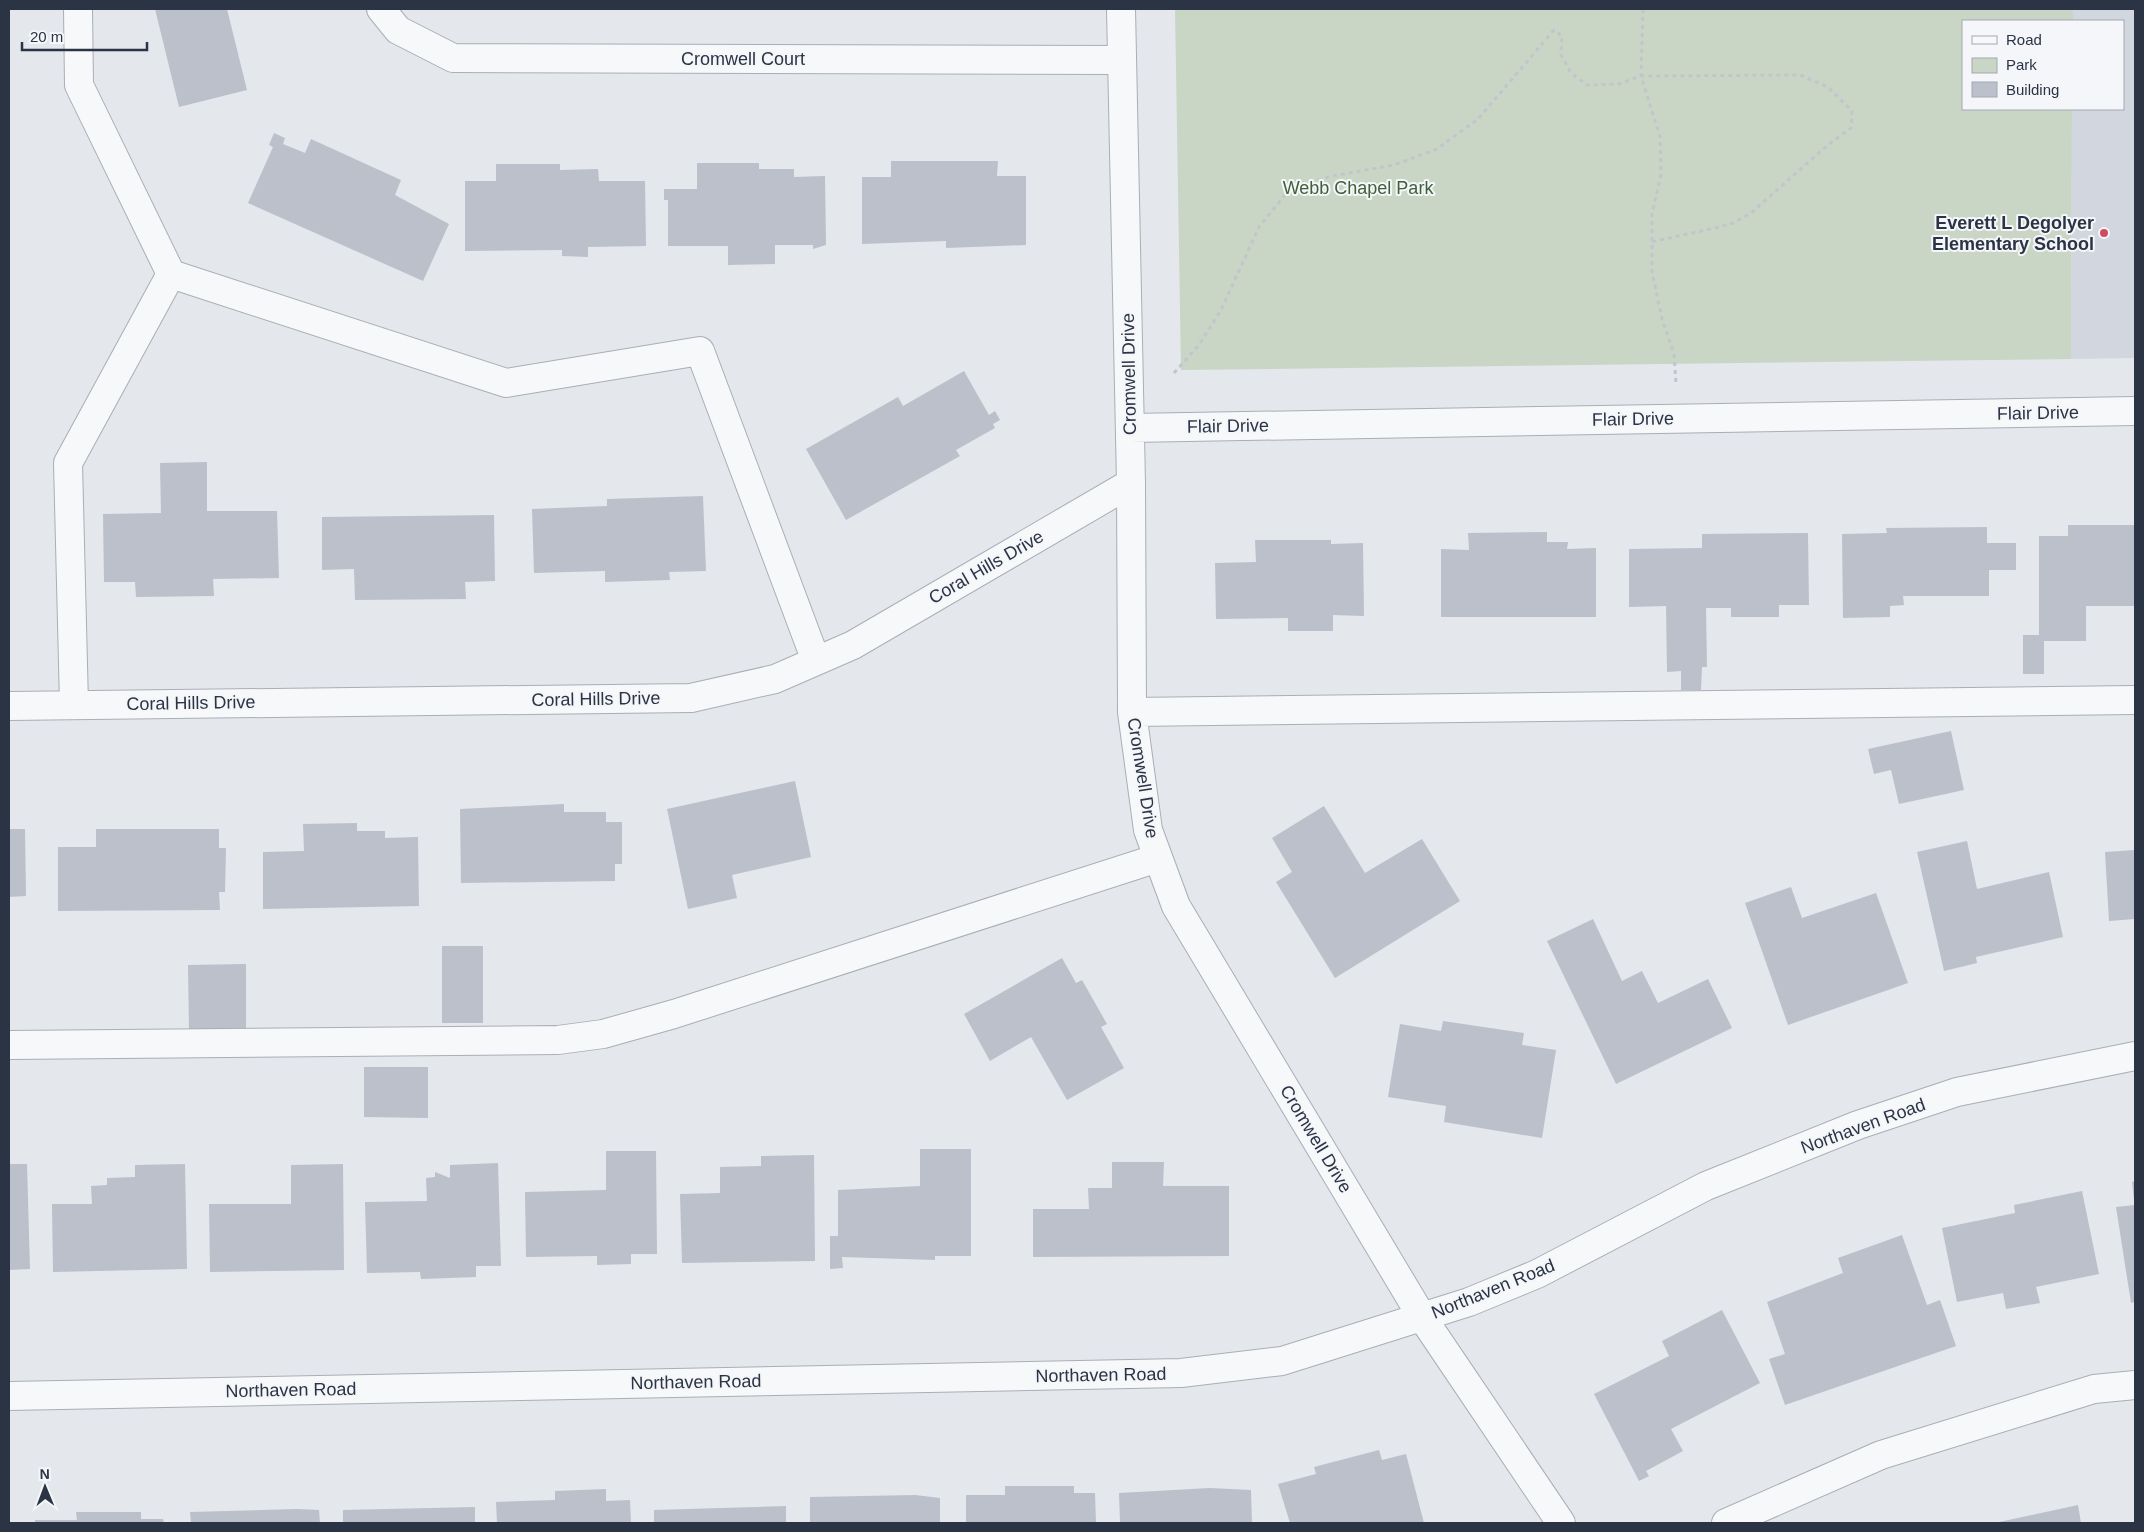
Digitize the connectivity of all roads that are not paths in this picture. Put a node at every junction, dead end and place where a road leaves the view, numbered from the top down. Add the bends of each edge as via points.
1 (78, 9) edge
2 (381, 9) edge
3 (1121, 9) edge
4 (1121, 60) junction
5 (170, 274) junction
6 (2135, 411) edge
7 (1130, 428) junction
8 (1131, 483) junction
9 (816, 661) junction
10 (2135, 700) edge
11 (74, 704) junction
12 (9, 706) edge
13 (1132, 712) junction
14 (1158, 858) junction
15 (9, 1045) edge
16 (2135, 1056) edge
17 (1422, 1318) junction
18 (2135, 1385) edge
19 (9, 1396) edge
20 (1560, 1523) edge
21 (1726, 1523) edge

1 - 5 street via 78,85
2 - 4 street, Cromwell Court via 398,30 453,58
3 - 4 street, Cromwell Drive
4 - 7 street, Cromwell Drive
5 - 9 street via 506,383 700,351
5 - 11 street via 68,463
6 - 7 street, Flair Drive
7 - 8 street, Cromwell Drive
8 - 9 street, Coral Hills Drive via 853,645
8 - 13 street, Cromwell Drive
9 - 11 street, Coral Hills Drive via 775,679 691,698
10 - 13 street
11 - 12 street, Coral Hills Drive
13 - 14 street, Cromwell Drive via 1148,830
14 - 15 street via 603,1034 558,1040
14 - 17 street, Cromwell Drive via 1176,906
16 - 17 street, Northaven Road via 1957,1092 1858,1126 1706,1186 1537,1274
17 - 19 street, Northaven Road via 1282,1361 1181,1373
17 - 20 street, Cromwell Drive
18 - 21 street via 2094,1389 1882,1455

